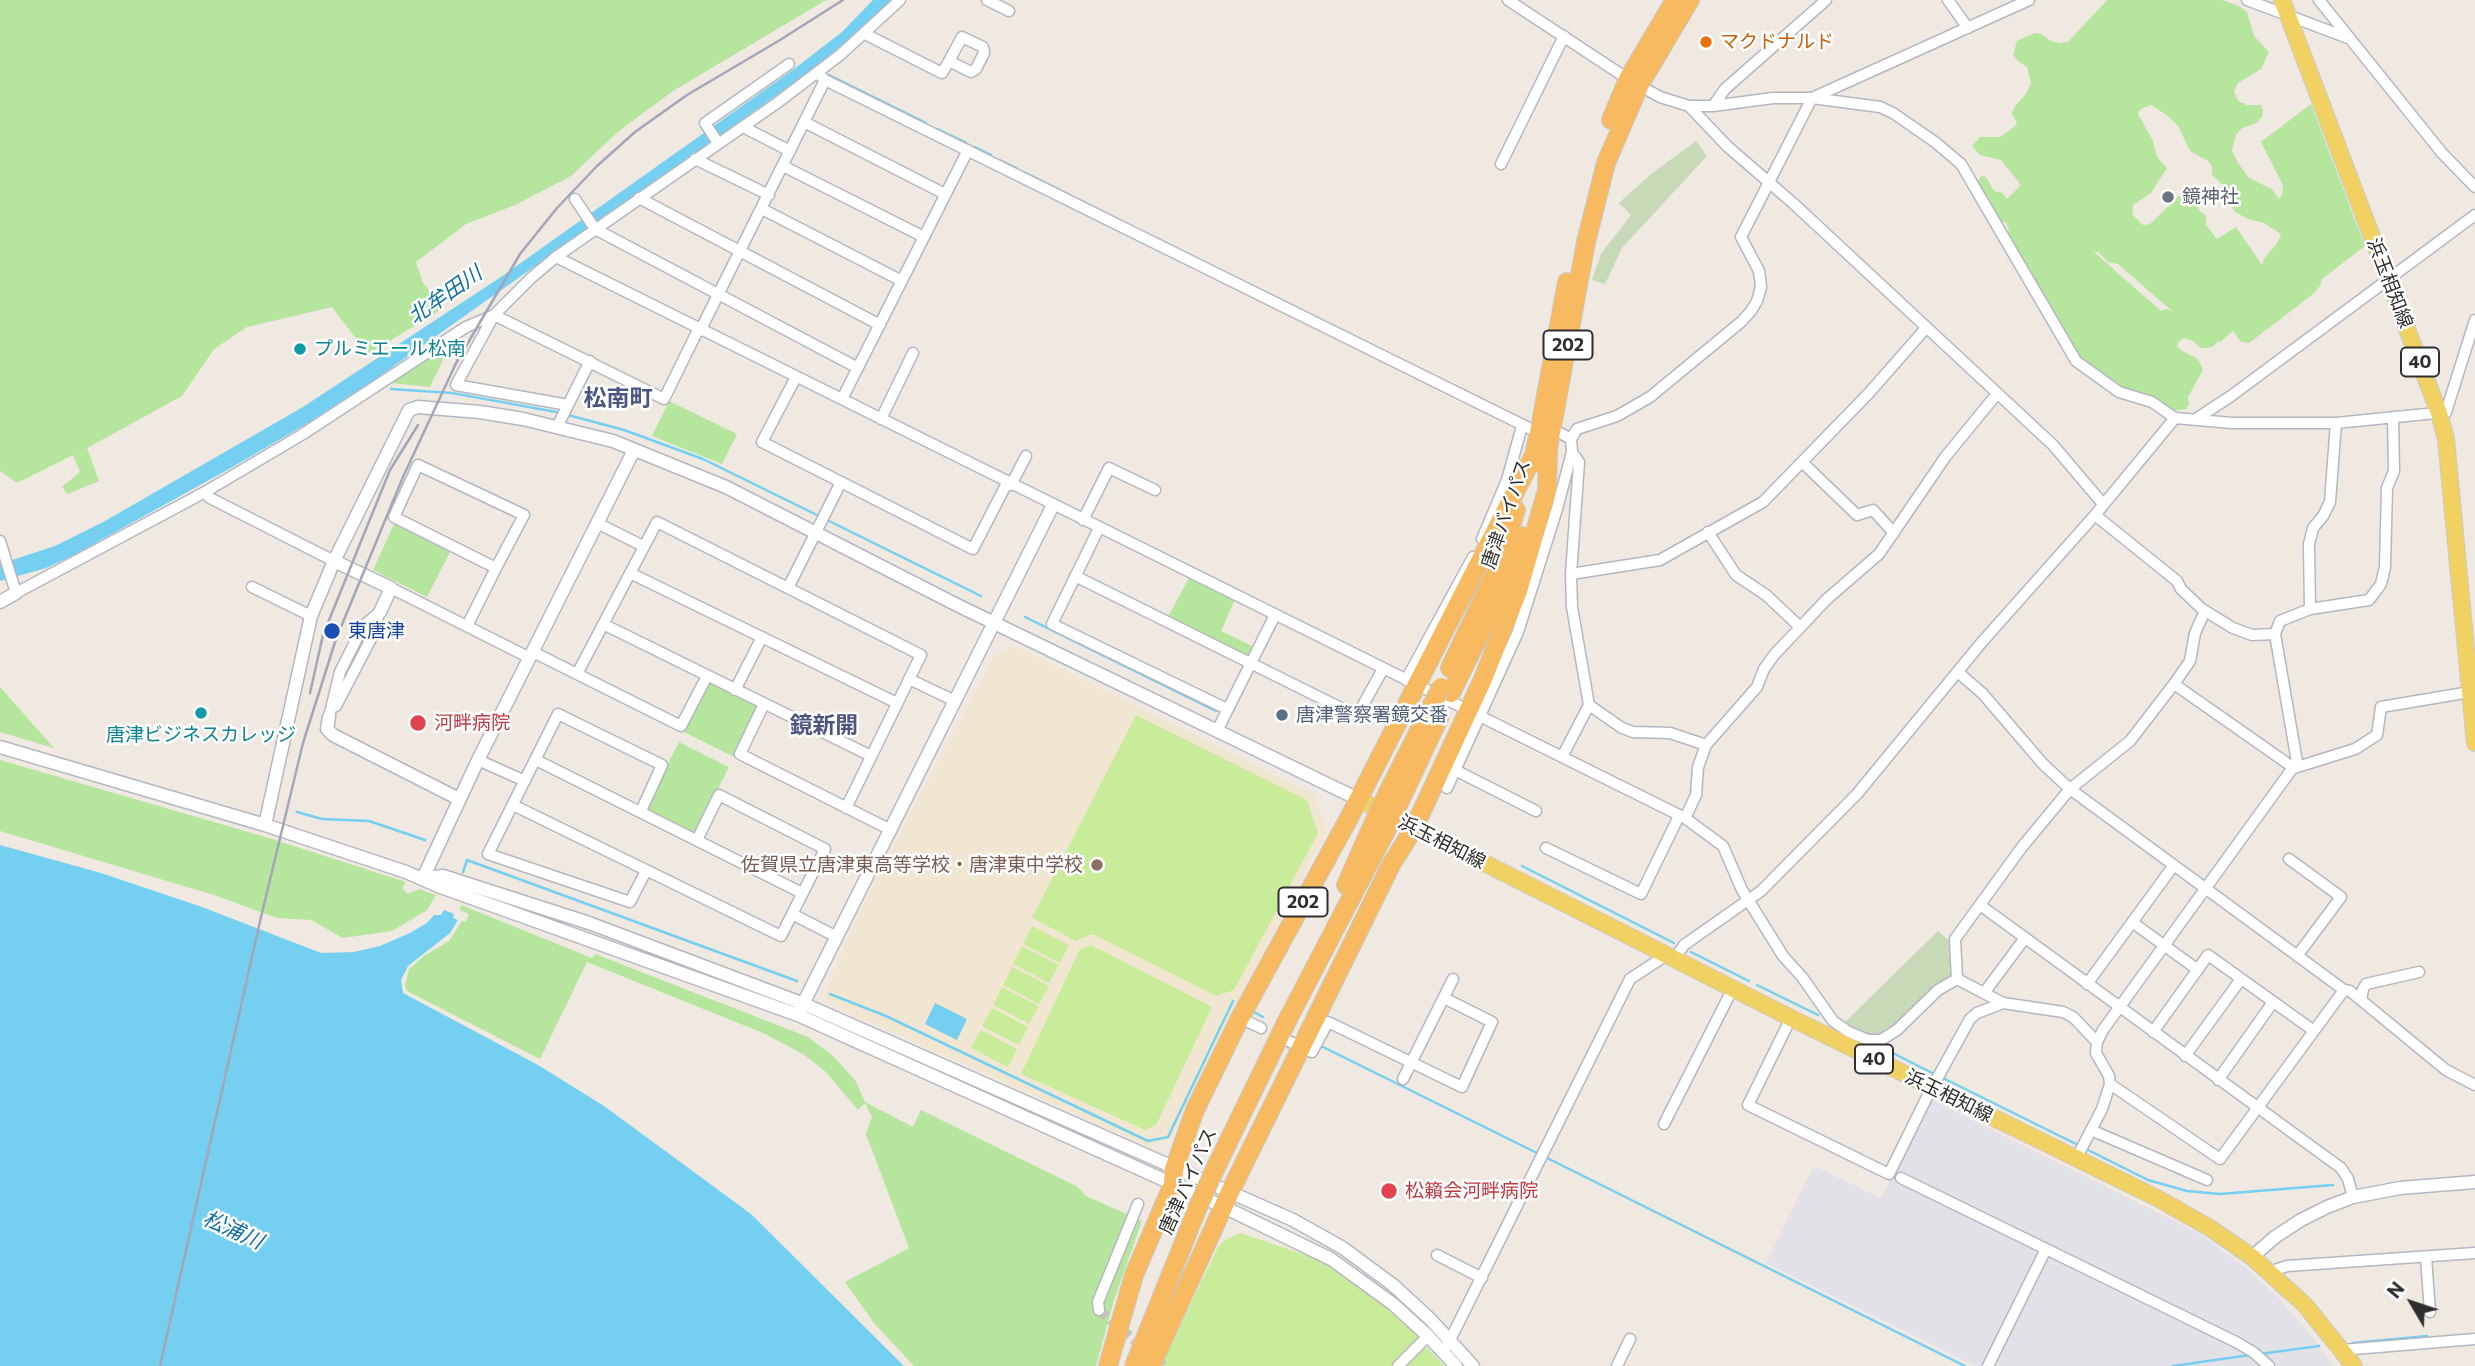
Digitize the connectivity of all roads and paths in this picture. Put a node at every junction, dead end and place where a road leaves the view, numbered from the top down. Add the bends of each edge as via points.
1 (900, 0) edge
2 (987, 0) edge
3 (1508, 0) edge
4 (1675, 0) edge
5 (1690, 0) edge
6 (1826, 0) edge
7 (1948, 0) edge
8 (2029, 0) edge
9 (2247, 0) edge
10 (2282, 0) edge
11 (2319, 0) edge
12 (1009, 12) dead end
13 (2288, 17) junction
14 (1968, 27) junction
15 (865, 34) junction
16 (1564, 36) junction
17 (2348, 38) junction
18 (949, 61) dead end
19 (789, 64) dead end
20 (821, 76) junction
21 (1634, 81) junction
22 (1812, 98) junction
23 (1689, 106) junction
24 (1713, 106) junction
25 (804, 122) junction
26 (743, 127) junction
27 (718, 142) junction
28 (968, 150) junction
29 (790, 151) junction
30 (695, 159) junction
31 (1501, 163) dead end
32 (783, 166) junction
33 (1769, 183) junction
34 (2475, 187) edge
35 (945, 194) junction
36 (769, 195) junction
37 (639, 198) junction
38 (575, 200) dead end
39 (762, 209) junction
40 (2475, 215) edge
41 (594, 228) junction
42 (924, 237) junction
43 (740, 251) junction
44 (556, 257) junction
45 (2389, 278) junction
46 (902, 281) junction
47 (718, 294) junction
48 (494, 315) junction
49 (2475, 320) edge
50 (880, 325) junction
51 (1926, 328) junction
52 (699, 330) junction
53 (2473, 337) edge
54 (913, 353) dead end
55 (590, 361) junction
56 (858, 368) junction
57 (796, 377) junction
58 (1996, 395) junction
59 (842, 399) junction
60 (2440, 413) junction
61 (563, 415) junction
62 (2393, 417) junction
63 (2175, 418) junction
64 (881, 419) junction
65 (2196, 419) junction
66 (2336, 423) junction
67 (1522, 426) junction
68 (1546, 431) junction
69 (1572, 439) junction
70 (634, 450) junction
71 (1542, 452) junction
72 (1572, 452) junction
73 (1026, 456) dead end
74 (1802, 462) junction
75 (841, 482) junction
76 (1009, 484) junction
77 (1155, 490) dead end
78 (205, 492) junction
79 (2103, 504) junction
80 (1053, 505) junction
81 (2095, 515) junction
82 (1083, 520) junction
83 (597, 523) junction
84 (821, 523) junction
85 (1099, 528) junction
86 (1708, 533) junction
87 (1894, 533) junction
88 (0, 541) edge
89 (643, 546) junction
90 (334, 561) junction
91 (496, 568) junction
92 (630, 573) junction
93 (1571, 574) junction
94 (1075, 576) junction
95 (14, 587) junction
96 (252, 587) dead end
97 (391, 588) junction
98 (788, 588) junction
99 (0, 602) edge
100 (2311, 609) junction
101 (2205, 611) junction
102 (380, 612) joint
103 (1275, 615) junction
104 (311, 616) junction
105 (603, 624) junction
106 (995, 624) junction
107 (468, 625) junction
108 (1800, 627) junction
109 (2274, 634) junction
110 (762, 637) junction
111 (532, 655) junction
112 (1251, 662) junction
113 (1382, 669) junction
114 (1958, 672) junction
115 (577, 674) junction
116 (707, 676) junction
117 (909, 679) junction
118 (2471, 681) edge
119 (1411, 683) junction
120 (2174, 684) junction
121 (736, 690) junction
122 (956, 701) junction
123 (897, 703) junction
124 (764, 704) junction
125 (1589, 705) junction
126 (1227, 709) junction
127 (1473, 715) junction
128 (329, 718) joint
129 (1217, 731) junction
130 (2475, 743) edge
131 (1706, 746) junction
132 (0, 747) edge
133 (871, 756) junction
134 (1562, 757) junction
135 (478, 760) junction
136 (536, 760) junction
137 (2294, 768) junction
138 (1455, 770) junction
139 (525, 781) junction
140 (1447, 788) dead end
141 (2070, 789) junction
142 (459, 799) junction
143 (1358, 799) junction
144 (513, 805) junction
145 (846, 808) junction
146 (641, 811) junction
147 (1536, 811) dead end
148 (1682, 817) junction
149 (265, 825) junction
150 (1414, 828) junction
151 (891, 830) junction
152 (697, 840) junction
153 (1546, 848) dead end
154 (2289, 859) dead end
155 (2174, 865) junction
156 (646, 871) junction
157 (423, 878) junction
158 (2205, 888) junction
159 (802, 893) junction
160 (1749, 901) junction
161 (1980, 905) junction
162 (792, 914) junction
163 (2132, 922) junction
164 (837, 937) junction
165 (2025, 939) junction
166 (2164, 946) junction
167 (1671, 956) junction
168 (2297, 956) junction
169 (2197, 970) junction
170 (2418, 972) dead end
171 (1453, 979) dead end
172 (1957, 979) junction
173 (2241, 979) junction
174 (2087, 984) junction
175 (1732, 988) junction
176 (2344, 990) junction
177 (1984, 993) junction
178 (1444, 998) junction
179 (2361, 1000) junction
180 (2273, 1002) junction
181 (2003, 1003) junction
182 (2119, 1008) junction
183 (801, 1009) junction
184 (1240, 1018) junction
185 (1791, 1018) junction
186 (1261, 1028) dead end
187 (2314, 1031) junction
188 (2153, 1032) junction
189 (2097, 1042) junction
190 (1294, 1044) junction
191 (2185, 1056) junction
192 (1411, 1063) junction
193 (1403, 1079) dead end
194 (2218, 1080) junction
195 (2110, 1084) junction
196 (2475, 1085) edge
197 (1933, 1088) junction
198 (2257, 1109) junction
199 (1664, 1124) dead end
200 (2091, 1130) junction
201 (2076, 1159) junction
202 (1174, 1177) junction
203 (1901, 1178) dead end
204 (2207, 1180) dead end
205 (2475, 1182) edge
206 (2353, 1197) junction
207 (1227, 1199) junction
208 (1138, 1204) dead end
209 (2046, 1249) junction
210 (2475, 1254) edge
211 (1437, 1255) dead end
212 (2252, 1257) junction
213 (2426, 1257) junction
214 (2269, 1272) junction
215 (1482, 1278) junction
216 (1099, 1310) dead end
217 (2430, 1312) dead end
218 (1428, 1336) junction
219 (1630, 1339) dead end
220 (2475, 1339) edge
221 (1451, 1340) junction
222 (2342, 1350) junction
223 (1443, 1351) junction
224 (2262, 1361) edge
225 (1108, 1366) edge
226 (1134, 1366) edge
227 (1151, 1366) edge
228 (1398, 1366) edge
229 (1456, 1366) edge
230 (1473, 1366) edge
231 (1617, 1366) edge
232 (1988, 1366) edge
233 (2354, 1366) edge

1 - 15 street
2 - 12 street
3 - 16 street
4 - 21 highway, 唐津バイパス / 202
5 - 21 highway, 唐津バイパス / 202
6 - 24 street via 1725,89
7 - 14 street
8 - 14 street
9 - 13 street
10 - 13 main road, 浜玉相知線 / 40
11 - 17 street
13 - 17 street
13 - 45 main road, 浜玉相知線 / 40
14 - 22 street
15 - 18 street via 942,73
15 - 20 street
16 - 21 street
16 - 31 street
17 - 34 street
19 - 27 street via 705,123
20 - 25 street
20 - 26 street
20 - 28 street
21 - 23 street via 1660,97
21 - 68 highway, 唐津バイパス / 202 via 1595,160 1574,240
22 - 24 street
22 - 33 street
22 - 63 street via 1887,110 1961,164 2076,361 2119,392 2152,401
23 - 24 street
23 - 33 street
25 - 29 street
25 - 35 street
26 - 27 street
26 - 29 street
27 - 30 street
28 - 35 street
28 - 67 street
29 - 32 street
30 - 36 street
30 - 37 street
32 - 36 street
32 - 42 street
33 - 51 street
33 - 69 street via 1741,237 1759,271 1761,287 1751,311 1650,397 1617,416 1577,429
35 - 42 street
36 - 39 street
37 - 41 street
37 - 43 street
38 - 41 street
39 - 43 street
39 - 46 street
40 - 45 street
41 - 44 street
41 - 47 street
42 - 46 street
43 - 47 street
43 - 50 street
44 - 48 street
44 - 52 street
45 - 60 main road, 浜玉相知線 / 40
45 - 65 street
46 - 50 street
47 - 52 street
47 - 56 street
48 - 55 street
48 - 61 street via 456,385
48 - 78 street via 466,327 351,405
49 - 53 street
50 - 56 street
51 - 58 street
51 - 74 street
52 - 55 street via 664,399
52 - 57 street
53 - 60 street via 2448,409
54 - 64 street
55 - 61 street
56 - 59 street
57 - 59 street
57 - 75 street via 762,442
58 - 79 street via 2053,445
58 - 87 street via 1945,456
59 - 64 street
60 - 62 street
60 - 118 main road, 浜玉相知線 / 40
61 - 70 street
61 - 90 street via 409,410
62 - 66 street
62 - 100 street via 2394,471 2387,488 2381,584 2369,600
63 - 65 street
63 - 79 street
64 - 76 street
65 - 66 street
66 - 100 street via 2330,502 2313,528 2309,544
67 - 68 street
67 - 119 street via 1507,481 1484,536
68 - 69 street
68 - 71 highway, 唐津バイパス / 202
69 - 72 street
70 - 83 street
70 - 84 street
71 - 119 highway, 202
71 - 127 highway, 202 via 1547,490 1518,590
71 - 226 highway, 唐津バイパス / 202, bridge via 1538,495 1500,594 1446,690 1215,1170
72 - 93 street via 1579,462
72 - 127 street via 1518,632
73 - 76 street
74 - 86 street via 1763,502
74 - 87 street via 1857,515 1873,510
75 - 76 street via 973,549
75 - 84 street
76 - 80 street
77 - 82 street via 1109,468
78 - 90 street
78 - 95 street
79 - 81 street
80 - 82 street
80 - 106 street
81 - 101 street via 2177,581
81 - 114 street
82 - 85 street
83 - 89 street
83 - 111 street
84 - 98 street
84 - 106 street
85 - 94 street
85 - 103 street
86 - 93 street via 1660,559
86 - 108 street via 1736,575
87 - 108 street via 1879,554
88 - 95 street
89 - 92 street
89 - 98 street via 657,522
90 - 97 street
90 - 104 street
91 - 91 street via 524,515 418,464 394,517
91 - 107 street
92 - 105 street
92 - 110 street
93 - 125 street via 1572,607
94 - 112 street
94 - 126 street via 1052,624
95 - 99 street
96 - 104 street
97 - 102 street
97 - 107 street
98 - 117 street via 920,654
100 - 109 street via 2280,621
101 - 109 street via 2252,635
101 - 120 street via 2194,633 2190,661
102 - 128 street via 363,626 340,672
103 - 112 street
103 - 113 street
104 - 149 street
105 - 115 street
105 - 116 street
106 - 122 street
106 - 129 street
107 - 111 street
108 - 131 street
109 - 137 street via 2297,762
110 - 121 street
110 - 123 street
111 - 115 street
111 - 135 street
112 - 113 street via 1357,716
112 - 126 street
113 - 119 street
114 - 141 street
114 - 160 street via 1857,794
115 - 116 street via 681,726
116 - 121 street
117 - 122 street
117 - 123 street
118 - 130 main road, 浜玉相知線 / 40
118 - 137 street via 2381,707 2377,735 2355,749
119 - 127 street
119 - 143 highway, 202
120 - 137 street
120 - 141 street via 2130,741
121 - 124 street
122 - 151 street
123 - 133 street
124 - 133 street
124 - 145 street via 740,754
125 - 131 street via 1633,732 1670,733
125 - 134 street
126 - 129 street
127 - 134 street
127 - 138 street
127 - 150 highway, 202
128 - 142 street via 327,729 333,735
129 - 143 street
131 - 148 street via 1698,767 1696,796
132 - 149 street
133 - 145 street
134 - 148 street
135 - 139 street
135 - 142 street
136 - 139 street
136 - 146 street
136 - 146 street via 558,714 662,765
137 - 158 street
138 - 140 street
138 - 147 street
139 - 144 street
141 - 155 street
141 - 161 street
142 - 157 street
143 - 150 main road, 浜玉相知線 / 40
143 - 184 highway, 202
144 - 156 street
144 - 156 street via 488,854 630,902
145 - 151 street
146 - 152 street
148 - 153 street via 1641,894
148 - 160 street via 1723,846
149 - 157 street
150 - 167 main road, 浜玉相知線 / 40
150 - 190 highway, 202
151 - 164 street
152 - 159 street
152 - 159 street via 719,795 825,849
154 - 168 street via 2341,897
155 - 158 street
155 - 163 street
156 - 162 street via 781,936
157 - 183 street
158 - 166 street
158 - 168 street
159 - 162 street
160 - 167 street
160 - 172 street via 1783,956 1833,1021 1868,1040 1881,1040 1897,1030 1938,990
161 - 165 street
161 - 172 street via 1955,939
162 - 164 street
163 - 166 street
163 - 174 street
164 - 183 street
165 - 174 street
165 - 177 street
166 - 169 street
166 - 182 street
167 - 175 main road, 浜玉相知線 / 40
167 - 215 street via 1630,979
168 - 176 street
169 - 173 street via 2208,955
169 - 188 street
170 - 179 street via 2366,984
171 - 178 street
172 - 177 street
173 - 180 street
173 - 191 street
174 - 182 street
175 - 185 main road, 浜玉相知線 / 40
175 - 199 street
176 - 179 street
176 - 187 street
177 - 181 street
178 - 192 street
178 - 192 street via 1492,1022 1462,1087
179 - 196 street via 2446,1070
180 - 187 street
180 - 194 street
181 - 189 street via 2063,1012
181 - 197 street via 1970,1019
182 - 188 street
182 - 189 street
183 - 202 street
184 - 186 street
184 - 202 highway, 202 via 1195,1111
185 - 197 main road, 浜玉相知線 / 40
185 - 197 street via 1748,1105 1889,1174
187 - 198 street
188 - 191 street
189 - 195 street via 2096,1053
190 - 192 street via 1312,1052 1328,1022
190 - 207 highway, 202
191 - 194 street
192 - 193 street
194 - 198 street
195 - 198 street via 2220,1159
195 - 200 street
197 - 201 main road, 浜玉相知線 / 40
198 - 206 street via 2341,1168
200 - 201 street
200 - 204 street
201 - 212 main road, 浜玉相知線 / 40 via 2157,1198
202 - 207 street
202 - 225 highway, 202 via 1134,1275
203 - 209 street
205 - 206 street
206 - 212 street via 2301,1220
207 - 218 street via 1342,1266
207 - 221 street via 1293,1220 1343,1248 1393,1285
207 - 227 highway, 202
208 - 216 street via 1098,1302
209 - 224 street
209 - 232 street
210 - 213 street
211 - 215 street
212 - 214 main road, 浜玉相知線 / 40
213 - 214 street via 2287,1266
213 - 217 street
214 - 222 main road, 浜玉相知線 / 40 via 2305,1305
215 - 221 street
218 - 223 street
218 - 228 street
219 - 231 street
220 - 222 street
221 - 223 street
221 - 230 street
222 - 233 main road, 浜玉相知線 / 40
223 - 229 street

